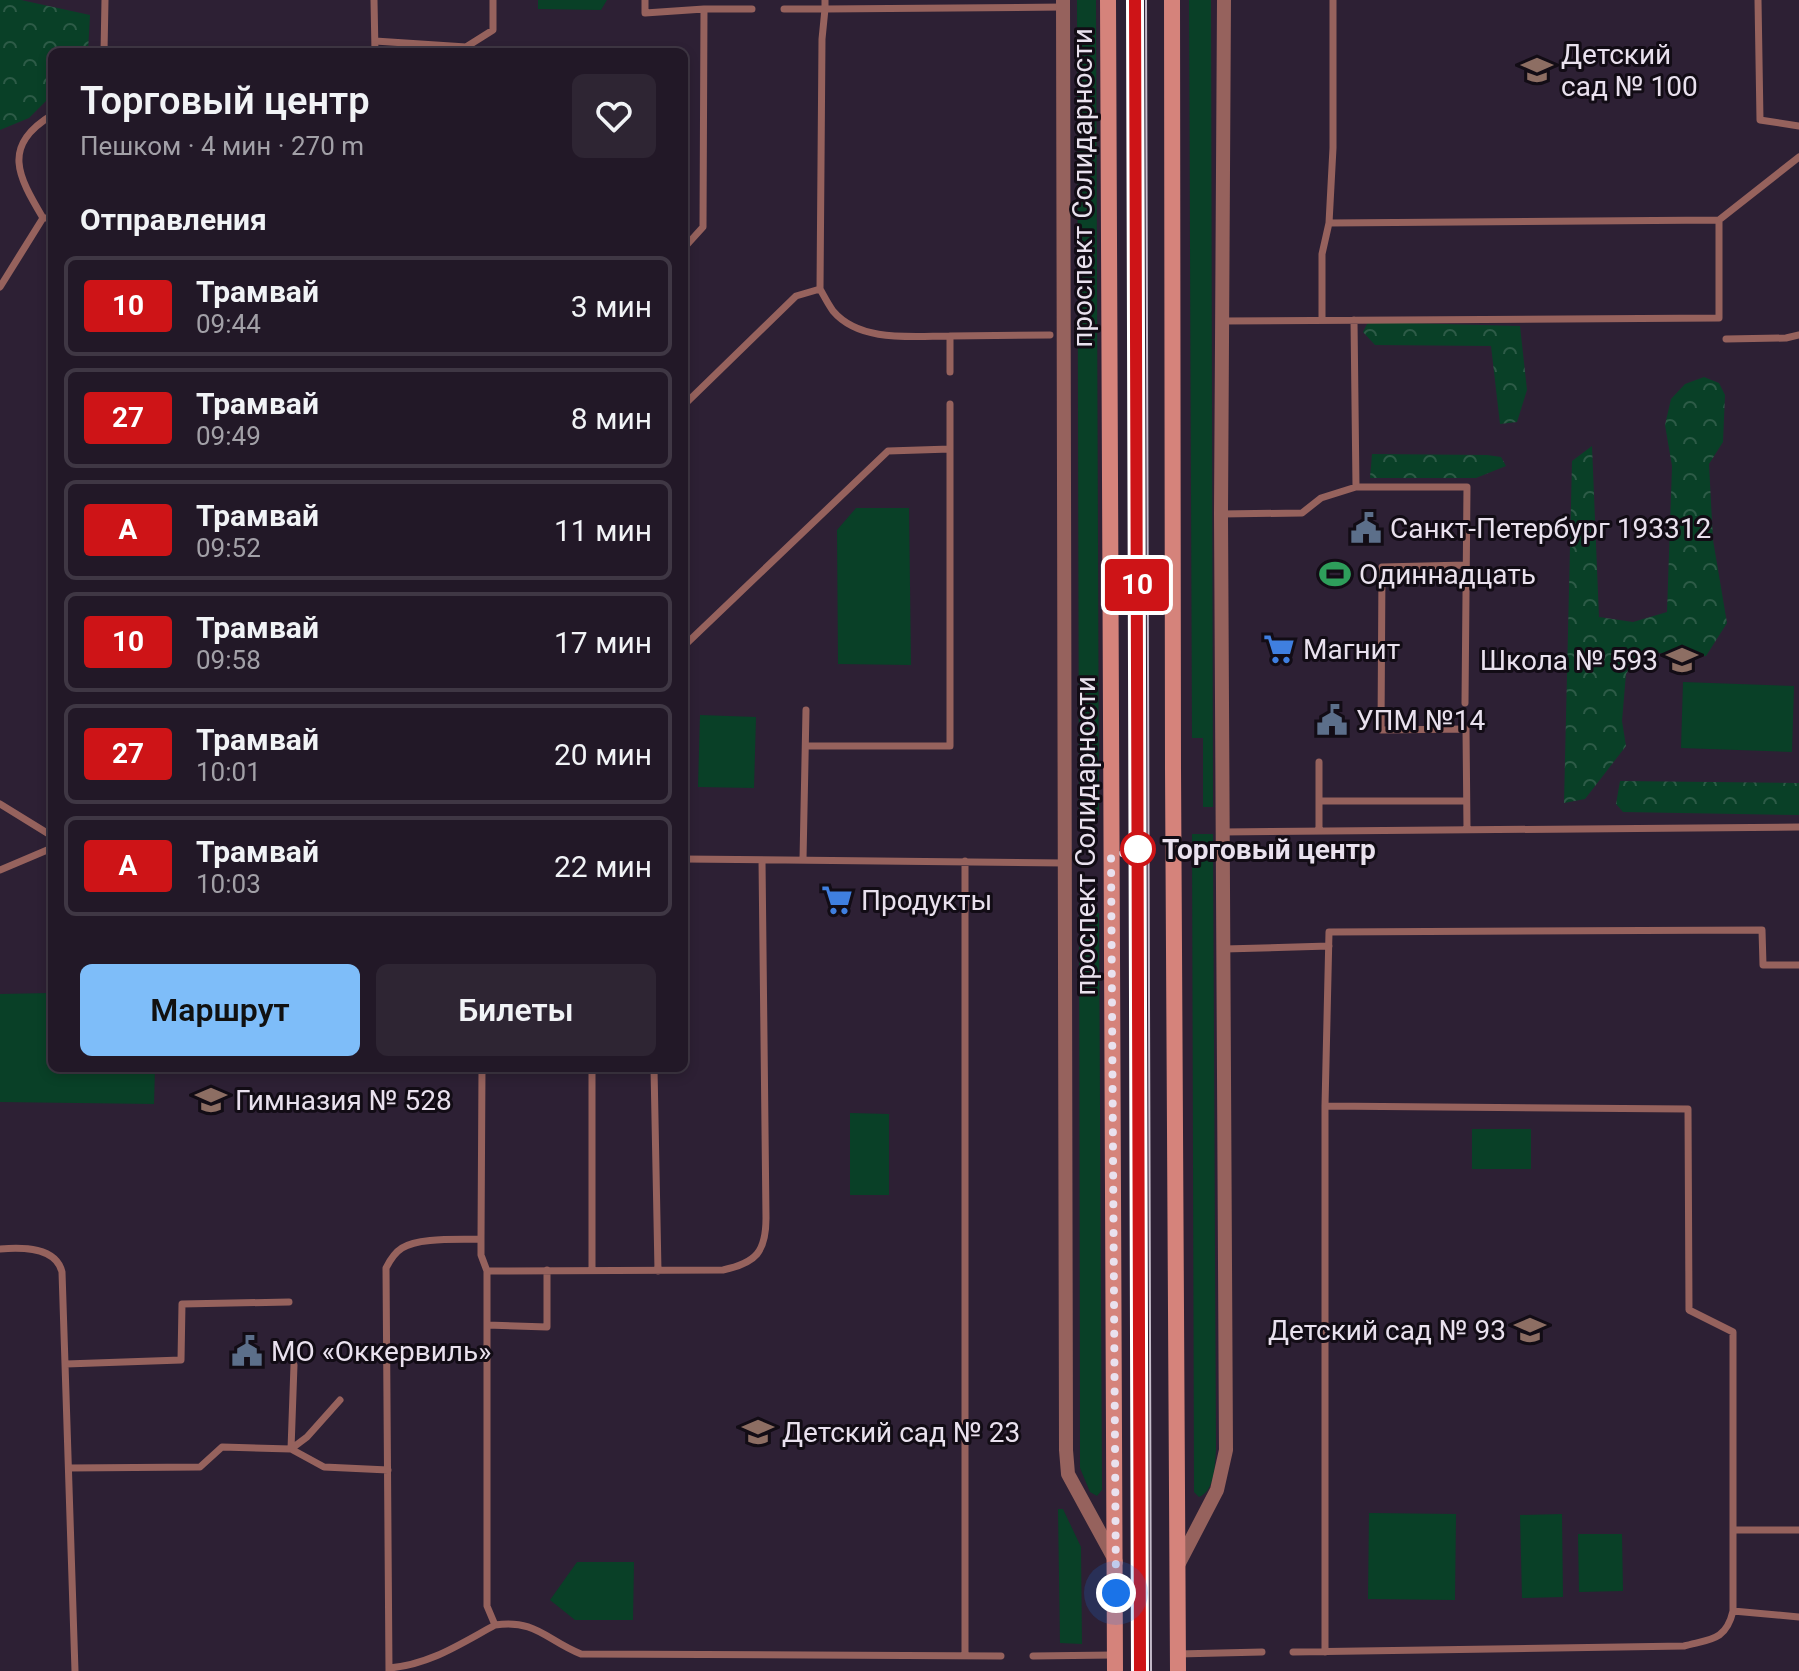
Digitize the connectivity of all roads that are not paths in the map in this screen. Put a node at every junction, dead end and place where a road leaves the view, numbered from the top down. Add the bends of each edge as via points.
1 (105, 0) edge
2 (374, 0) edge
3 (493, 0) edge
4 (645, 0) edge
5 (825, 0) edge
6 (1108, 0) edge
7 (1172, 0) edge
8 (1224, 0) edge
9 (1333, 0) edge
10 (1758, 0) edge
11 (910, 4) edge
12 (1063, 4) edge
13 (704, 9) junction
14 (752, 9) dead end
15 (784, 9) dead end
16 (825, 9) junction
17 (375, 41) junction
18 (104, 48) edge
19 (375, 48) edge
20 (48, 118) edge
21 (1799, 126) edge
22 (1799, 157) edge
23 (48, 218) edge
24 (1719, 220) junction
25 (1329, 223) junction
26 (688, 244) edge
27 (0, 287) edge
28 (820, 289) junction
29 (1322, 320) junction
30 (1354, 320) junction
31 (1223, 321) junction
32 (1050, 335) dead end
33 (1799, 335) edge
34 (950, 336) junction
35 (1726, 339) dead end
36 (950, 372) dead end
37 (688, 401) edge
38 (950, 404) dead end
39 (950, 449) junction
40 (1356, 487) junction
41 (1221, 514) junction
42 (1466, 565) junction
43 (688, 642) edge
44 (1465, 703) dead end
45 (806, 710) dead end
46 (806, 746) junction
47 (1319, 762) dead end
48 (1320, 801) junction
49 (1466, 801) junction
50 (0, 804) edge
51 (1799, 827) edge
52 (1467, 828) junction
53 (1319, 831) junction
54 (1222, 832) junction
55 (48, 834) edge
56 (48, 850) edge
57 (688, 859) edge
58 (762, 860) junction
59 (803, 860) junction
60 (965, 861) junction
61 (1064, 863) junction
62 (0, 870) edge
63 (1329, 946) junction
64 (1222, 949) junction
65 (1799, 965) edge
66 (482, 1072) edge
67 (592, 1072) edge
68 (654, 1072) edge
69 (1325, 1106) junction
70 (481, 1239) junction
71 (0, 1249) edge
72 (547, 1270) junction
73 (592, 1270) junction
74 (487, 1271) junction
75 (658, 1271) junction
76 (289, 1302) dead end
77 (487, 1325) junction
78 (66, 1364) junction
79 (294, 1365) dead end
80 (340, 1400) dead end
81 (291, 1449) junction
82 (69, 1468) junction
83 (388, 1470) junction
84 (1733, 1530) junction
85 (1799, 1530) edge
86 (1116, 1563) junction
87 (1178, 1565) junction
88 (1733, 1611) junction
89 (1799, 1617) edge
90 (495, 1625) junction
91 (1262, 1652) dead end
92 (1293, 1652) dead end
93 (1325, 1652) junction
94 (965, 1655) junction
95 (1001, 1656) dead end
96 (1033, 1656) dead end
97 (1178, 1662) edge
98 (1115, 1663) edge
99 (389, 1669) edge
100 (75, 1671) edge

1 - 18 lane
2 - 17 lane
3 - 17 lane via 493,30 466,47
4 - 13 lane via 645,13
5 - 16 lane
6 - 86 main road, проспект Солидарности
7 - 87 main road
8 - 31 street
9 - 25 lane
10 - 21 lane via 1760,120
11 - 12 lane
11 - 16 lane
12 - 61 street
13 - 14 lane
13 - 26 lane via 703,227
15 - 16 lane
16 - 28 lane
17 - 19 lane
20 - 23 lane via 22,141 18,162 22,183
22 - 24 lane
23 - 27 lane
24 - 25 lane
24 - 30 lane via 1719,318
25 - 29 lane via 1322,254
28 - 34 lane via 834,313 858,329 883,335
28 - 37 lane via 796,296
29 - 30 lane
29 - 31 lane
30 - 40 lane
31 - 41 street
32 - 34 lane
33 - 35 lane
34 - 36 lane
38 - 39 lane
39 - 43 lane via 888,451
39 - 46 lane via 950,746
40 - 41 lane via 1321,498 1302,513
40 - 42 lane via 1467,487
41 - 54 street
42 - 44 lane
42 - 49 lane via 1382,567 1381,730 1466,729
45 - 46 lane
46 - 59 lane
47 - 48 lane
48 - 49 lane
48 - 53 lane
49 - 52 lane
50 - 55 lane
51 - 52 lane
52 - 53 lane
53 - 54 lane
54 - 64 street
56 - 62 lane
57 - 58 lane
58 - 59 lane
58 - 75 lane via 766,1239 756,1257 742,1266
59 - 60 lane
60 - 61 lane
60 - 94 lane
61 - 86 street via 1066,1450 1068,1474
63 - 64 lane
63 - 65 lane via 1329,932 1762,930 1763,965
63 - 69 lane
64 - 87 street via 1226,1450 1217,1490
66 - 70 lane
67 - 73 lane
68 - 75 lane
69 - 84 lane via 1688,1109 1689,1310 1733,1332
69 - 93 lane
70 - 74 lane
70 - 83 lane via 415,1243 402,1247 386,1268
71 - 78 lane via 49,1253 59,1261
72 - 73 lane
72 - 74 lane
72 - 77 lane via 547,1327
73 - 75 lane
74 - 77 lane
76 - 78 lane via 182,1304 181,1360
77 - 90 lane via 487,1606
78 - 82 lane
79 - 81 lane
80 - 81 lane
81 - 82 lane via 222,1447 200,1467
81 - 83 lane via 324,1467
82 - 100 lane
83 - 99 lane
84 - 85 lane
84 - 88 lane
86 - 98 main road, проспект Солидарности
87 - 97 main road
88 - 89 lane
88 - 93 lane via 1730,1627 1719,1637 1684,1646
90 - 94 lane via 533,1627 581,1654
90 - 99 lane via 437,1657
91 - 97 lane
92 - 93 lane
94 - 95 lane
96 - 98 lane

